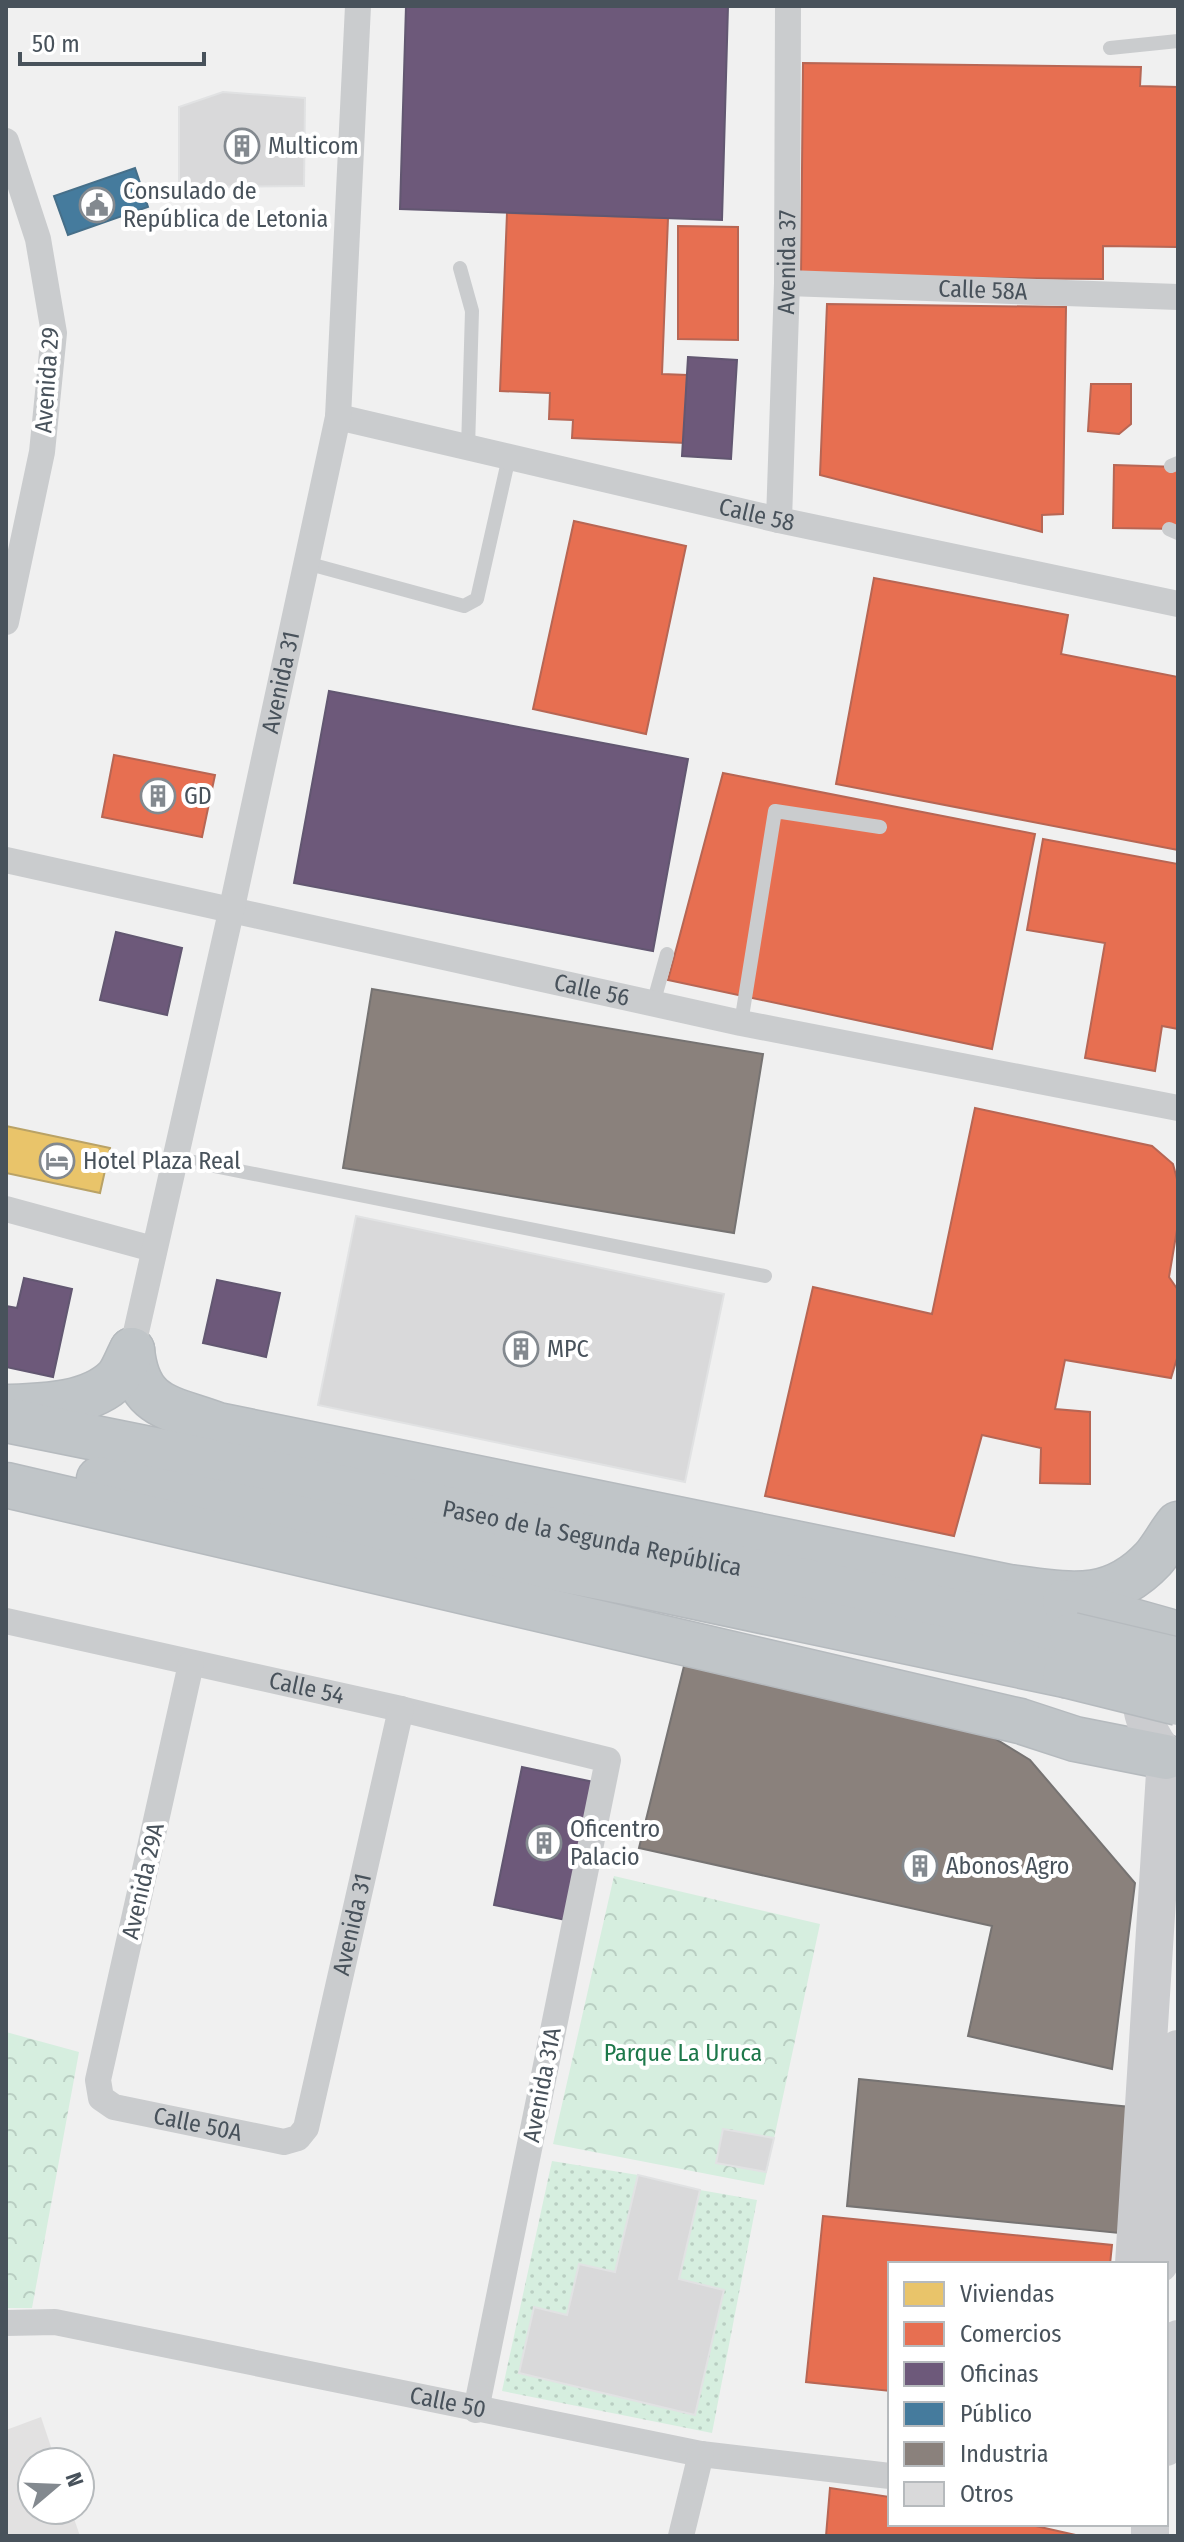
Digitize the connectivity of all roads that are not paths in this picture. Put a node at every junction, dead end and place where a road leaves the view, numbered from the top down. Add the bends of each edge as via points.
1 (358, 6) edge
2 (788, 6) edge
3 (1178, 41) edge
4 (1110, 48) dead end
5 (6, 141) edge
6 (460, 268) dead end
7 (787, 283) junction
8 (1178, 297) edge
9 (338, 417) junction
10 (468, 448) junction
11 (509, 457) junction
12 (779, 520) junction
13 (306, 563) junction
14 (9, 592) edge
15 (1178, 604) edge
16 (6, 622) edge
17 (880, 827) dead end
18 (6, 860) edge
19 (231, 912) junction
20 (667, 954) dead end
21 (653, 1004) junction
22 (741, 1023) junction
23 (1178, 1108) edge
24 (174, 1158) junction
25 (6, 1209) edge
26 (153, 1249) junction
27 (765, 1276) dead end
28 (132, 1350) junction
29 (11, 1417) edge
30 (218, 1425) junction
31 (6, 1465) edge
32 (6, 1485) edge
33 (1178, 1524) edge
34 (1009, 1587) junction
35 (6, 1621) edge
36 (1175, 1638) edge
37 (1068, 1655) junction
38 (191, 1664) junction
39 (1178, 1703) edge
40 (401, 1709) junction
41 (608, 1760) joint
42 (1172, 1762) edge
43 (1178, 2049) edge
44 (101, 2098) joint
45 (298, 2138) joint
46 (1134, 2262) edge
47 (1159, 2262) edge
48 (6, 2323) edge
49 (1178, 2339) edge
50 (476, 2410) junction
51 (1171, 2429) edge
52 (701, 2454) junction
53 (888, 2476) edge
54 (681, 2536) edge

1 - 9 street, Avenida 31
2 - 7 street, Avenida 37
3 - 4 lane
5 - 14 street, Avenida 29 via 38,239 54,333 42,452
6 - 10 lane via 472,311
7 - 8 street, Calle 58A
7 - 12 street, Avenida 37
9 - 10 street, Calle 58
9 - 13 street, Avenida 31
10 - 11 street, Calle 58
11 - 12 street, Calle 58
11 - 13 lane via 477,599 464,606
12 - 15 street, Calle 58
13 - 19 street, Avenida 31
14 - 16 street, Avenida 29
17 - 22 lane via 775,811
18 - 19 street, Calle 56
19 - 21 street, Calle 56
19 - 24 street, Avenida 31
20 - 21 lane
21 - 22 street, Calle 56
22 - 23 street, Calle 56
24 - 26 street, Avenida 31
24 - 27 lane
25 - 26 street
26 - 28 street, Avenida 31
28 - 29 highway via 117,1378 84,1397 35,1406
28 - 30 highway via 140,1387 151,1400
29 - 30 highway
29 - 37 highway, Paseo de la Segunda República
30 - 34 highway
31 - 37 highway, Paseo de la Segunda República via 125,1483 625,1582
32 - 42 highway via 1020,1721
33 - 34 highway via 1134,1577 1101,1593 1078,1596
34 - 36 highway
35 - 38 street, Calle 54
36 - 37 highway, Paseo de la Segunda República, bridge
36 - 42 main road via 1155,1646 1143,1674 1141,1704 1148,1732
37 - 39 highway, Paseo de la Segunda República, bridge
38 - 40 street, Calle 54
38 - 44 street, Avenida 29A via 98,2080
40 - 41 street, Calle 54
40 - 45 street, Avenida 31 via 306,2128
41 - 50 street, Avenida 31A
42 - 46 main road
43 - 47 main road
44 - 45 street, Calle 50A via 114,2107 284,2142
48 - 50 street, Calle 50 via 55,2322
49 - 51 main road
50 - 52 street, Calle 50
52 - 53 street, Calle 50
52 - 54 street

